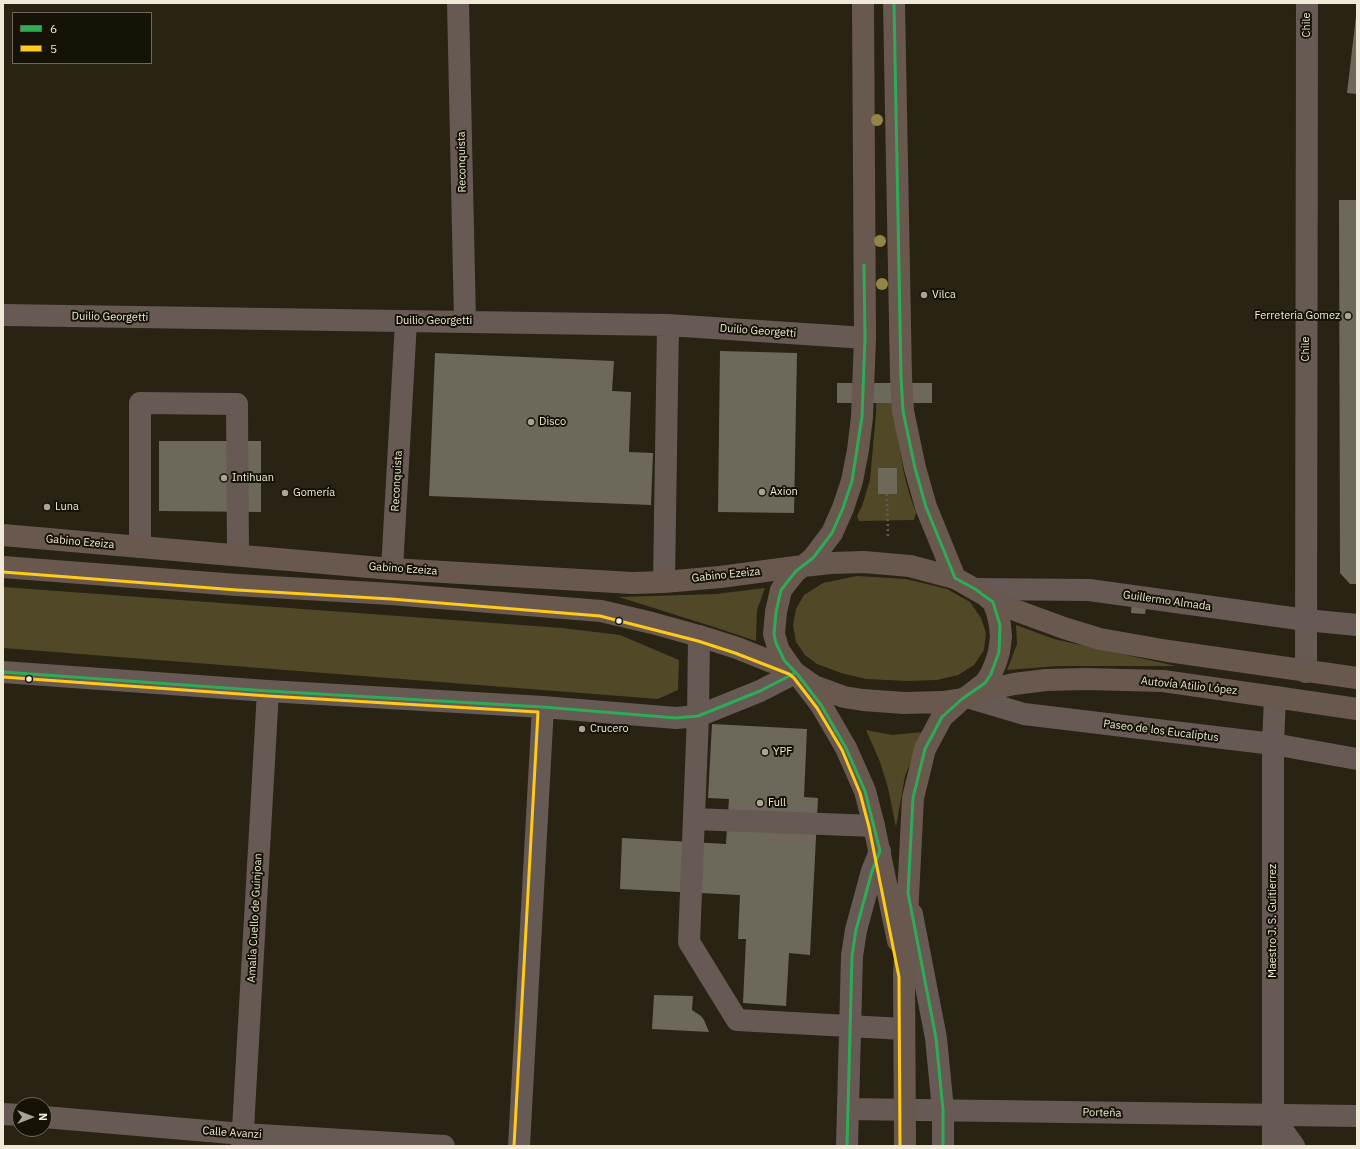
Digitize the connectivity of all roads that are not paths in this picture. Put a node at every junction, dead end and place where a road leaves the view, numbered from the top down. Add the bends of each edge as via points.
1 (458, 3) edge
2 (863, 3) edge
3 (894, 3) edge
4 (1307, 3) edge
5 (3, 315) edge
6 (465, 321) junction
7 (406, 322) junction
8 (668, 325) junction
9 (864, 338) junction
10 (3, 535) edge
11 (140, 547) junction
12 (238, 556) junction
13 (803, 566) junction
14 (3, 567) edge
15 (392, 569) junction
16 (955, 578) junction
17 (664, 582) junction
18 (975, 589) junction
19 (993, 602) junction
20 (1306, 620) junction
21 (1357, 625) edge
22 (699, 636) junction
23 (3, 672) edge
24 (1306, 672) junction
25 (795, 673) junction
26 (1357, 678) edge
27 (268, 691) junction
28 (967, 696) junction
29 (1275, 696) junction
30 (542, 707) junction
31 (1357, 709) edge
32 (698, 716) junction
33 (1273, 744) junction
34 (1357, 759) edge
35 (694, 820) junction
36 (874, 826) junction
37 (880, 851) junction
38 (908, 893) junction
39 (904, 976) junction
40 (850, 1026) junction
41 (904, 1029) junction
42 (848, 1109) junction
43 (905, 1110) junction
44 (943, 1110) junction
45 (1272, 1116) junction
46 (1357, 1116) edge
47 (52, 1118) edge
48 (242, 1140) edge
49 (444, 1146) edge
50 (519, 1146) edge
51 (846, 1146) edge
52 (905, 1146) edge
53 (944, 1146) edge
54 (1273, 1146) edge
55 (1294, 1146) edge

1 - 6 street, Reconquista
2 - 9 main road
3 - 16 main road via 903,411 926,507
4 - 20 street, Chile
5 - 7 street, Duilio Georgetti
6 - 7 street, Duilio Georgetti
6 - 8 street, Duilio Georgetti
7 - 15 street, Reconquista
8 - 9 street, Duilio Georgetti
8 - 17 street
9 - 13 main road via 862,417 852,481 832,532 816,554
10 - 11 main road, Gabino Ezeiza
11 - 12 main road, Gabino Ezeiza
11 - 12 street via 140,403 236,404
12 - 15 main road, Gabino Ezeiza
13 - 16 main road, Gabino Ezeiza via 846,562 888,564 910,566
13 - 17 main road, Gabino Ezeiza
13 - 25 main road via 781,590 774,624 776,643 784,660
14 - 22 main road via 600,611
15 - 17 main road, Gabino Ezeiza via 632,583
16 - 18 main road, Gabino Ezeiza
18 - 19 main road, Gabino Ezeiza
18 - 20 street, Guillermo Almada via 1089,590
19 - 24 main road via 1100,639
19 - 28 main road via 1000,625 999,652 985,683
20 - 21 street, Guillermo Almada
20 - 24 street, Chile
22 - 25 main road via 737,648
22 - 32 street
23 - 27 street
24 - 26 main road
25 - 28 main road, Autovía Atilio López via 814,686 863,700 943,702
25 - 32 street via 760,691
25 - 36 main road via 821,705 846,748 865,791
27 - 30 street
27 - 48 street, Amalia Cuello de Guinjoan
28 - 29 main road, Autovía Atilio López via 1014,684 1086,679 1163,681
28 - 33 street, Paseo de los Eucaliptus via 1024,714
28 - 38 main road via 942,717 925,749 913,798
29 - 31 main road, Autovía Atilio López
29 - 33 street, Maestro J. S. Guitierrez
30 - 32 street via 676,718
30 - 50 street
32 - 35 street
33 - 34 street, Paseo de los Eucaliptus
33 - 45 street, Maestro J. S. Guitierrez
35 - 36 street
35 - 40 street via 689,942 737,1020
36 - 37 main road
37 - 39 main road
37 - 40 street via 856,930
38 - 39 main road
38 - 44 street via 936,1038
39 - 41 main road
40 - 41 street
40 - 42 street
41 - 43 main road
42 - 43 street, Porteña
42 - 51 street
43 - 44 street, Porteña
43 - 52 main road
44 - 45 street, Porteña
44 - 53 street
45 - 46 street, Porteña
45 - 54 street, Maestro J. S. Guitierrez
45 - 55 street
47 - 48 street, Calle Avanzi
48 - 49 street, Calle Avanzi

